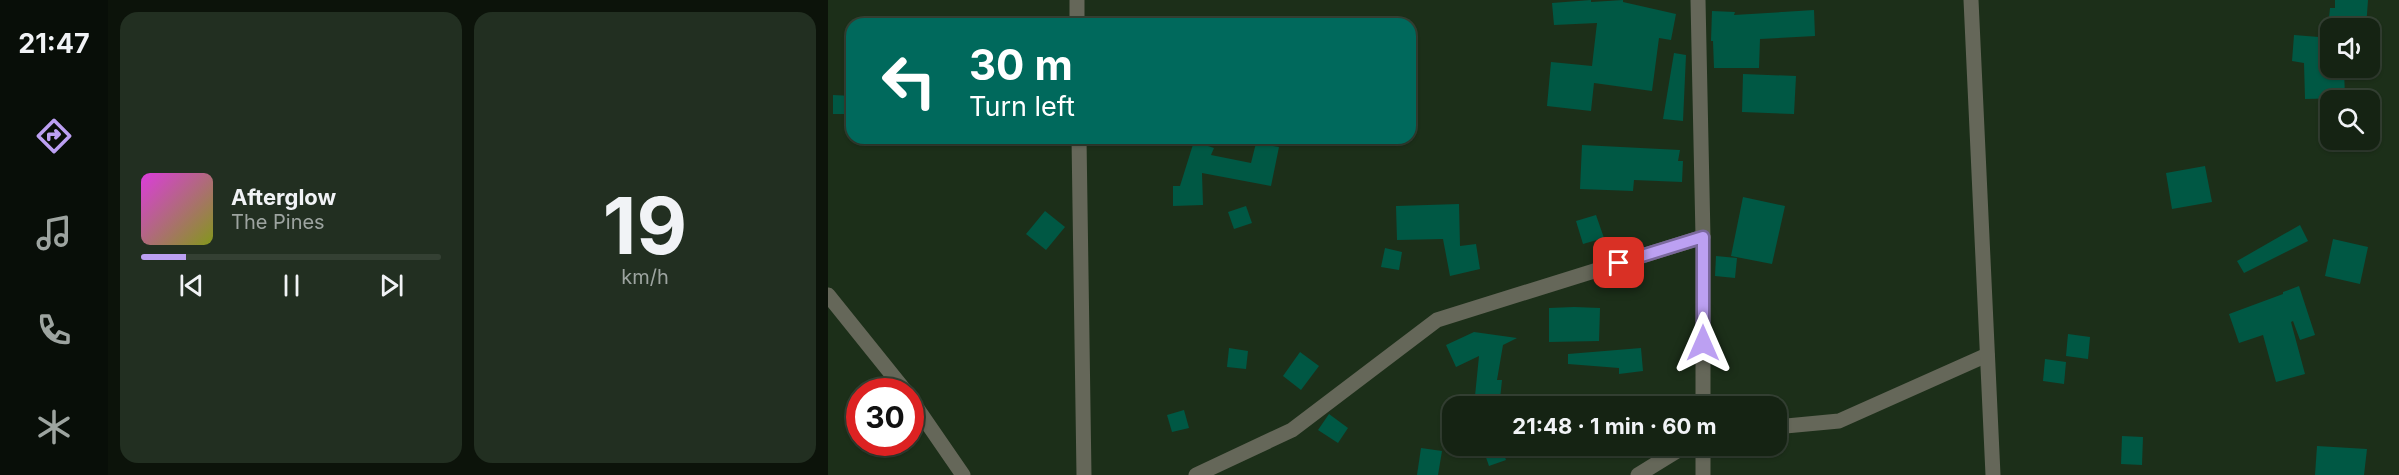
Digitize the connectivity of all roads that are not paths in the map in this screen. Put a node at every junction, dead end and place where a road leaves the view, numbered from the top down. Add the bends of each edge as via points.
1 (1077, 0) edge
2 (1698, 0) edge
3 (1971, 0) edge
4 (1077, 18) edge
5 (1079, 144) edge
6 (1703, 237) junction
7 (828, 295) edge
8 (1987, 355) junction
9 (895, 378) edge
10 (1703, 396) edge
11 (924, 418) edge
12 (1787, 426) edge
13 (1669, 456) edge
14 (1703, 456) edge
15 (963, 475) edge
16 (1083, 475) edge
17 (1196, 475) edge
18 (1638, 475) edge
19 (1703, 475) edge
20 (1993, 475) edge

1 - 4 street
2 - 6 street
3 - 8 street
5 - 16 street
6 - 10 street
6 - 17 street via 1437,320 1292,430
7 - 9 street
8 - 12 street via 1839,421
8 - 20 street
11 - 15 street
13 - 18 street
14 - 19 street

